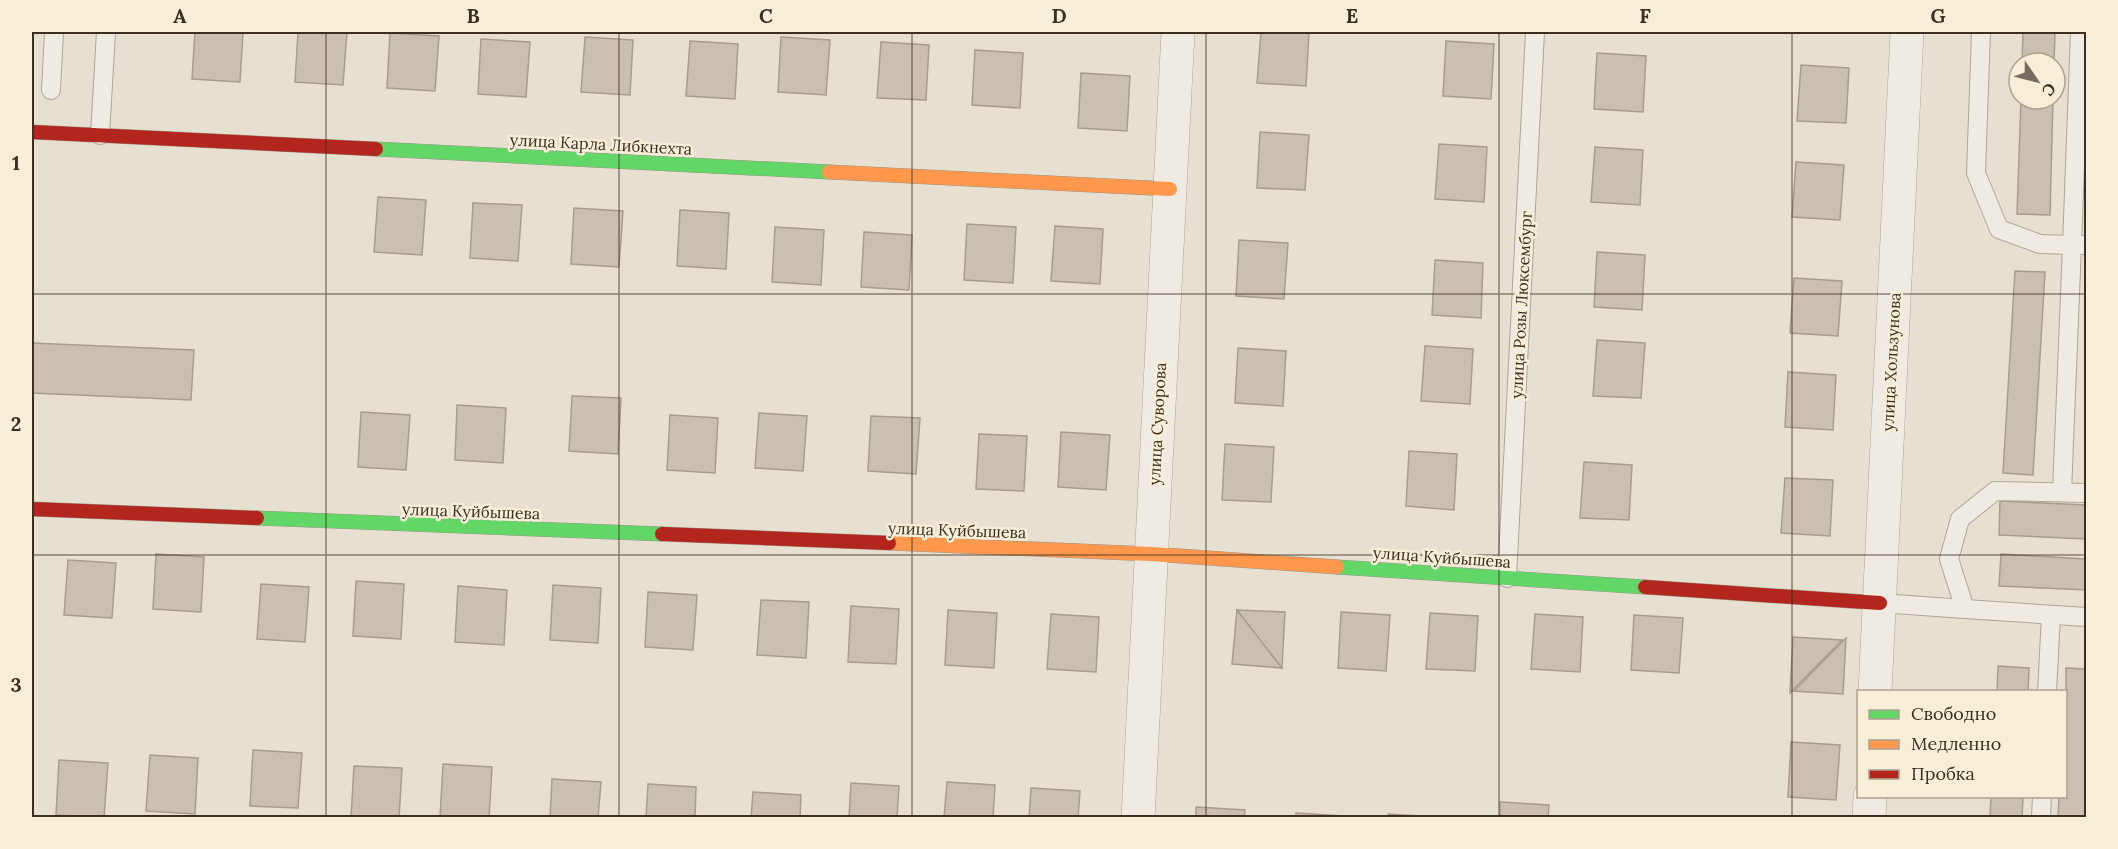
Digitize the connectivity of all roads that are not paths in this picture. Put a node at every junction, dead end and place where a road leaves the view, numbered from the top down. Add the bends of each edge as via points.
1 (54, 32) edge
2 (106, 32) edge
3 (1178, 32) edge
4 (1535, 32) edge
5 (1907, 32) edge
6 (1981, 32) edge
7 (2080, 32) edge
8 (51, 90) dead end
9 (32, 132) edge
10 (100, 135) junction
11 (1170, 189) junction
12 (2079, 245) edge
13 (2062, 492) junction
14 (2086, 493) edge
15 (32, 510) edge
16 (1151, 554) junction
17 (1507, 578) junction
18 (1880, 603) junction
19 (1965, 609) junction
20 (2051, 615) junction
21 (2086, 617) edge
22 (1875, 690) edge
23 (2048, 690) edge
24 (1870, 798) edge
25 (2042, 798) edge
26 (1138, 818) edge
27 (1869, 818) edge
28 (2041, 818) edge

1 - 8 lane
2 - 10 lane
3 - 11 street, улица Суворова
4 - 17 lane, улица Розы Люксембург
5 - 18 street, улица Хользунова
6 - 12 lane via 1976,173 1999,229 2040,244
7 - 12 lane
9 - 10 street, улица Карла Либкнехта
10 - 11 street, улица Карла Либкнехта
11 - 16 street, улица Суворова
12 - 13 lane
13 - 14 lane
13 - 19 lane via 1995,491 1960,519 1948,559
15 - 16 street, улица Куйбышева
16 - 17 street, улица Куйбышева
16 - 26 street, улица Суворова
17 - 18 street, улица Куйбышева
18 - 19 lane
18 - 22 street, улица Хользунова
19 - 20 lane
20 - 21 lane
20 - 23 lane
24 - 27 street
25 - 28 lane

